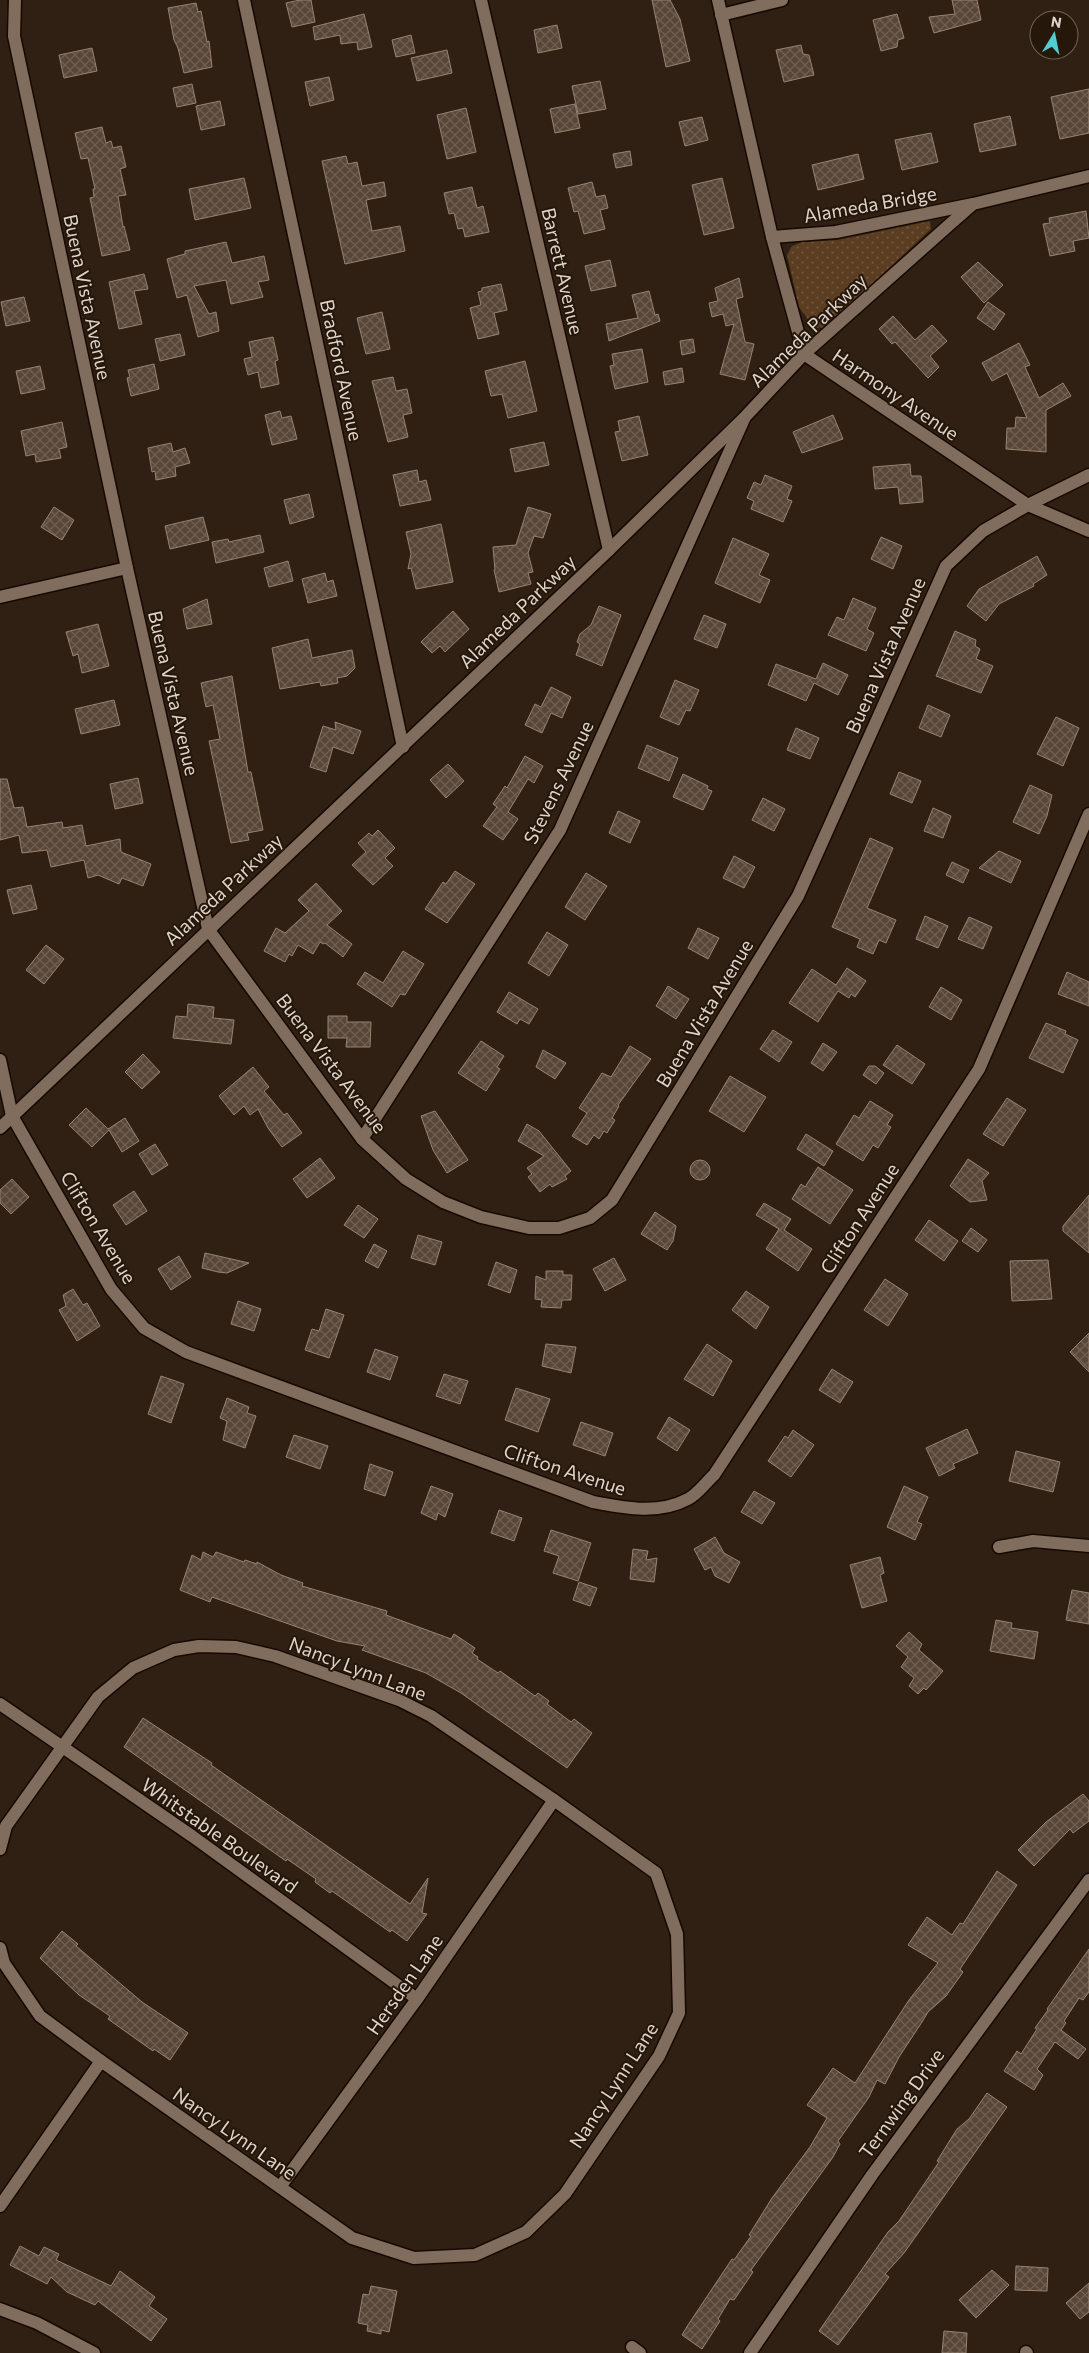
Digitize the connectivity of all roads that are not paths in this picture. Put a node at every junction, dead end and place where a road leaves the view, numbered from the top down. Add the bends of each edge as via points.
1 (15, 0) edge
2 (244, 0) edge
3 (481, 0) edge
4 (718, 0) edge
5 (782, 0) edge
6 (721, 15) junction
7 (1089, 176) edge
8 (973, 204) junction
9 (772, 237) junction
10 (804, 354) junction
11 (744, 418) junction
12 (1089, 475) edge
13 (1028, 505) junction
14 (1089, 531) edge
15 (608, 550) junction
16 (127, 568) junction
17 (0, 597) edge
18 (403, 747) junction
19 (1089, 814) edge
20 (208, 929) junction
21 (0, 1060) edge
22 (12, 1116) junction
23 (0, 1128) edge
24 (362, 1139) junction
25 (1089, 1546) edge
26 (999, 1547) dead end
27 (0, 1704) edge
28 (62, 1748) junction
29 (554, 1800) junction
30 (0, 1849) edge
31 (1089, 1880) edge
32 (0, 1948) edge
33 (417, 1999) junction
34 (101, 2061) junction
35 (280, 2187) junction
36 (0, 2206) edge
37 (0, 2309) edge
38 (94, 2353) edge
39 (750, 2353) edge

1 - 16 street, Buena Vista Avenue via 14,36
2 - 18 street, Bradford Avenue
3 - 15 street, Barrett Avenue
4 - 6 street, Harmony Avenue
5 - 6 street
6 - 9 street, Harmony Avenue
7 - 8 street, Alameda Parkway
8 - 9 street, Alameda Bridge via 836,232
8 - 10 street, Alameda Parkway
9 - 10 street, Harmony Avenue
10 - 11 street, Alameda Parkway
10 - 13 street, Harmony Avenue
11 - 15 street, Alameda Parkway
11 - 24 street, Stevens Avenue via 560,830
12 - 13 street, Buena Vista Avenue
13 - 14 street, Harmony Avenue
13 - 24 street, Buena Vista Avenue via 983,531 946,566 798,896 612,1200 590,1218 559,1228 529,1228 482,1217 442,1202 406,1179
15 - 18 street, Alameda Parkway
16 - 17 street
16 - 20 street, Buena Vista Avenue
18 - 20 street, Alameda Parkway
19 - 22 street, Clifton Avenue via 979,1069 714,1475 690,1498 664,1508 632,1510 592,1502 186,1352 144,1328 111,1289
20 - 22 street, Alameda Parkway
20 - 24 street, Buena Vista Avenue
21 - 22 street, Clifton Avenue
22 - 23 street, Alameda Parkway
25 - 26 street via 1033,1541
27 - 28 street, Whitstable Boulevard
28 - 29 street, Nancy Lynn Lane via 98,1697 133,1668 174,1650 199,1646 236,1647 275,1656 399,1700 431,1716
28 - 30 street, Nancy Lynn Lane via 6,1826
28 - 33 street, Whitstable Boulevard via 192,1836
29 - 33 street, Hersden Lane
29 - 35 street, Nancy Lynn Lane via 656,1873 677,1934 679,2013 659,2056 565,2194 526,2232 475,2255 414,2258 352,2238
31 - 39 street, Ternwing Drive via 872,2175
32 - 34 street, Nancy Lynn Lane via 4,1964 40,2016
33 - 35 street, Hersden Lane
34 - 35 street, Nancy Lynn Lane
34 - 36 street
37 - 38 street via 37,2323

